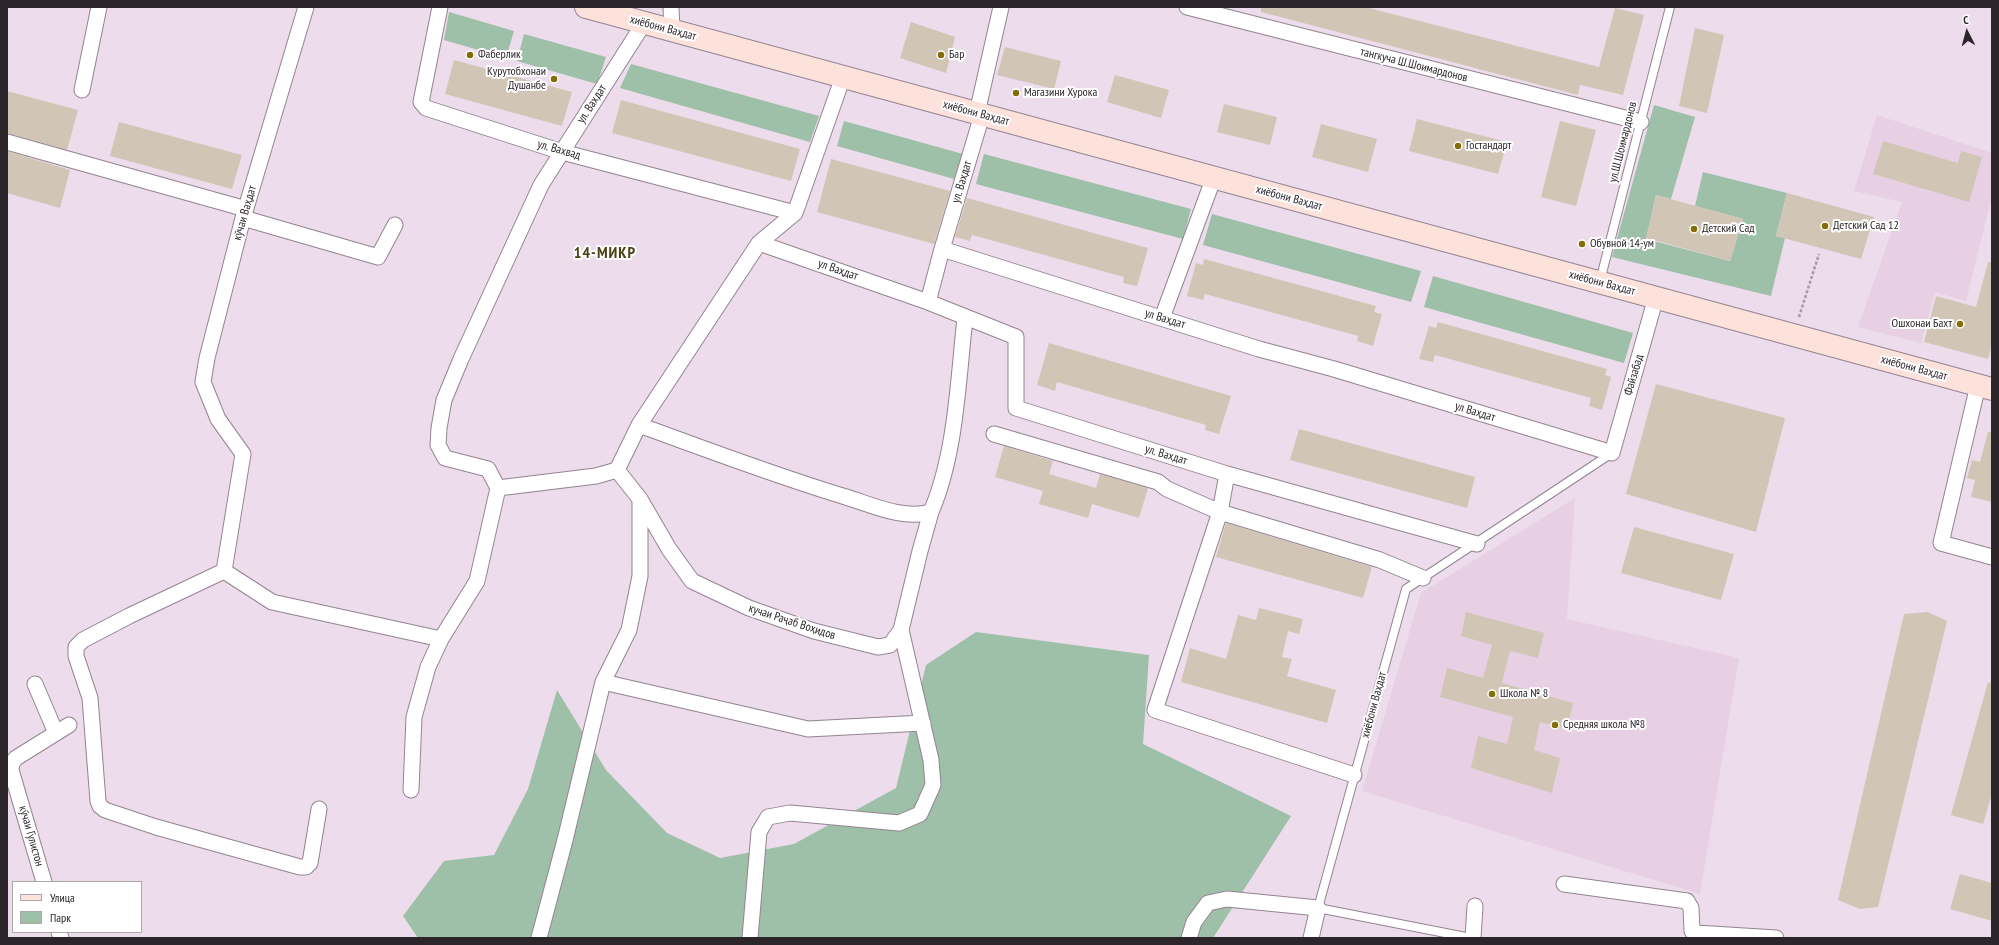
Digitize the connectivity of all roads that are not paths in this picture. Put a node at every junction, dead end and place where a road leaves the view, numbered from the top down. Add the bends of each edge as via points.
1 (99, 7) edge
2 (306, 7) edge
3 (440, 7) edge
4 (586, 7) edge
5 (671, 7) edge
6 (1001, 7) edge
7 (1187, 7) edge
8 (1670, 7) edge
9 (644, 23) junction
10 (672, 30) junction
11 (843, 77) junction
12 (82, 90) dead end
13 (979, 114) junction
14 (1641, 122) junction
15 (7, 142) edge
16 (562, 152) junction
17 (1214, 178) junction
18 (795, 213) junction
19 (245, 214) junction
20 (395, 225) dead end
21 (759, 243) junction
22 (942, 249) junction
23 (1600, 282) junction
24 (1656, 297) junction
25 (928, 302) junction
26 (965, 318) junction
27 (1162, 318) junction
28 (1985, 387) edge
29 (639, 425) junction
30 (994, 434) dead end
31 (1612, 453) junction
32 (618, 470) junction
33 (1227, 474) junction
34 (498, 488) junction
35 (640, 499) junction
36 (931, 512) junction
37 (1220, 512) junction
38 (1477, 544) junction
39 (1992, 557) edge
40 (224, 571) junction
41 (1423, 578) junction
42 (901, 630) junction
43 (441, 640) junction
44 (603, 682) junction
45 (35, 684) dead end
46 (923, 723) junction
47 (1354, 775) junction
48 (411, 790) dead end
49 (319, 809) dead end
50 (44, 881) edge
51 (1564, 884) dead end
52 (1475, 906) dead end
53 (1318, 908) junction
54 (538, 938) edge
55 (750, 938) edge
56 (1188, 938) edge
57 (1311, 938) edge
58 (1472, 938) edge
59 (1776, 938) edge

1 - 12 street
2 - 19 street, кӯчаи Ваҳдат
3 - 16 street, ул. Вахвад via 421,105
4 - 9 main road, хиёбони Ваҳдат
5 - 10 street
6 - 13 street, ул. Вахдат
7 - 14 street, тангкуча Ш.Шоимардонов
8 - 14 lane, ул.Ш.Шоимардонов
9 - 10 main road, хиёбони Ваҳдат
9 - 16 street, ул. Вахдат
10 - 11 main road, хиёбони Ваҳдат
11 - 13 main road, хиёбони Ваҳдат
11 - 18 street
13 - 17 main road, хиёбони Ваҳдат
13 - 22 street, ул. Вахдат
14 - 23 lane, ул.Ш.Шоимардонов
15 - 19 street
16 - 18 street, ул. Вахвад
16 - 34 street, ул. Вахдат via 541,185 444,400 438,445 445,458 488,469
17 - 23 main road, хиёбони Ваҳдат
17 - 27 street
18 - 21 street
19 - 20 street via 378,257
19 - 40 street, кӯчаи Ваҳдат via 203,382 218,419 243,454
21 - 25 street, ул Ваҳдат
21 - 29 street
22 - 25 street
22 - 27 street, ул Ваҳдат
23 - 24 main road, хиёбони Ваҳдат
24 - 28 main road, хиёбони Ваҳдат
24 - 31 street, Файзабад
25 - 26 street, ул. Вахдат
26 - 33 street, ул. Вахдат via 1016,337 1016,408
26 - 36 street, кучаи Раҷаб Воҳидов via 948,462
27 - 31 street, ул Ваҳдат
28 - 39 street via 1941,543
29 - 32 street
29 - 36 street via 787,480 893,511 918,516
30 - 37 street via 1158,482 1167,489
31 - 38 lane, хиёбони Вахдат
32 - 34 street via 596,476
32 - 35 street, кучаи Раҷаб Воҳидов
33 - 37 street
33 - 38 street, ул. Вахдат
34 - 43 street via 477,581
35 - 42 street, кучаи Раҷаб Воҳидов via 692,581 756,611 814,631 878,647 890,645
35 - 44 street via 640,576 630,630
36 - 42 street, кучаи Раҷаб Воҳидов
37 - 41 street via 1380,560
37 - 47 street via 1154,710
38 - 41 lane, хиёбони Вахдат
40 - 43 street via 272,602
40 - 49 street via 128,616 83,640 76,647 76,656 90,698 98,801 105,810 156,827 300,867 306,867 310,863
41 - 47 lane, хиёбони Вахдат via 1406,589
42 - 46 street
43 - 48 street via 428,668 414,717
44 - 46 street via 808,729
44 - 54 street via 566,840
45 - 50 street, кӯчаи Гулистон via 62,729 16,758 12,763 12,770
46 - 55 street via 931,760 933,785 920,814 899,823 790,813 768,818 760,832
47 - 53 lane, хиёбони Вахдат
51 - 59 street via 1687,901 1691,908 1692,931 1696,933
52 - 58 street
53 - 56 street via 1227,899 1208,903 1194,922
53 - 57 street
53 - 58 lane

